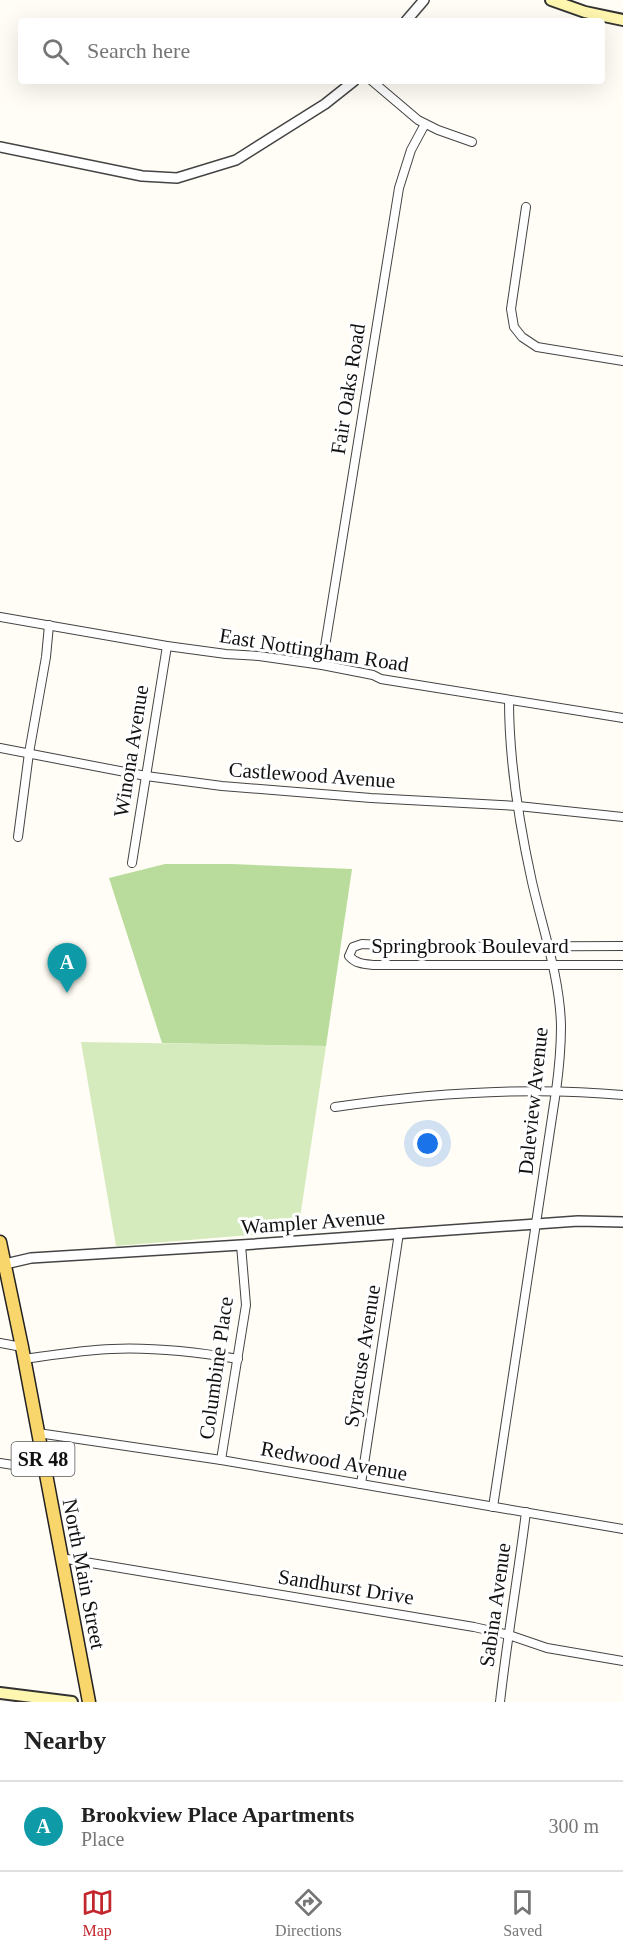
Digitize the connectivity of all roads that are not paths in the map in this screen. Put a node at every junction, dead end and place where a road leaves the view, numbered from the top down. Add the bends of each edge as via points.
1 (424, 0) edge
2 (552, 0) edge
3 (409, 18) edge
4 (623, 20) edge
5 (350, 84) edge
6 (375, 84) edge
7 (426, 124) junction
8 (472, 142) dead end
9 (0, 147) edge
10 (526, 207) dead end
11 (623, 361) edge
12 (0, 617) edge
13 (49, 625) junction
14 (167, 646) junction
15 (322, 665) junction
16 (509, 700) junction
17 (623, 718) edge
18 (0, 748) edge
19 (29, 753) junction
20 (146, 776) junction
21 (518, 806) junction
22 (623, 817) edge
23 (18, 837) dead end
24 (132, 863) dead end
25 (547, 945) junction
26 (623, 946) edge
27 (552, 964) junction
28 (623, 965) edge
29 (556, 1091) junction
30 (623, 1095) edge
31 (335, 1107) dead end
32 (623, 1222) edge
33 (536, 1224) junction
34 (399, 1233) junction
35 (0, 1242) edge
36 (241, 1245) junction
37 (6, 1264) junction
38 (0, 1343) edge
39 (22, 1347) junction
40 (24, 1359) junction
41 (237, 1359) junction
42 (38, 1433) junction
43 (221, 1460) junction
44 (0, 1464) edge
45 (45, 1470) junction
46 (361, 1484) junction
47 (493, 1507) junction
48 (526, 1512) junction
49 (623, 1529) edge
50 (61, 1558) junction
51 (509, 1635) junction
52 (623, 1661) edge
53 (1, 1696) edge
54 (72, 1702) edge
55 (89, 1702) edge
56 (500, 1702) edge

1 - 3 street
2 - 4 main road
5 - 9 street via 236,160 177,178 142,176
6 - 7 street
7 - 8 street
7 - 15 street, Fair Oaks Road via 411,150 399,188
10 - 11 street via 511,309 519,334 543,349
12 - 13 street, East Nottingham Road
13 - 14 street, East Nottingham Road
13 - 19 street
14 - 15 street, East Nottingham Road
14 - 20 street, Winona Avenue
15 - 16 street, East Nottingham Road
16 - 17 street, East Nottingham Road
16 - 21 street, Daleview Avenue
18 - 19 street, Castlewood Avenue
19 - 20 street, Castlewood Avenue
19 - 23 street
20 - 21 street, Castlewood Avenue via 273,792
20 - 24 street, Winona Avenue
21 - 22 street, Castlewood Avenue
21 - 25 street, Daleview Avenue
25 - 26 street, Springbrook Boulevard
25 - 27 street, Daleview Avenue
25 - 27 street, Springbrook Boulevard via 362,944 352,947 348,956 361,964 374,965
27 - 28 street, Springbrook Boulevard
27 - 29 street, Daleview Avenue via 561,1026
29 - 30 street
29 - 31 street via 450,1093
29 - 33 street, Daleview Avenue
32 - 33 street, Wampler Avenue
33 - 34 street, Wampler Avenue
33 - 47 street, Daleview Avenue
34 - 36 street, Wampler Avenue
34 - 46 street, Syracuse Avenue
35 - 37 main road, North Main Street / SR 48
36 - 37 street, Wampler Avenue via 32,1258
36 - 41 street, Columbine Place via 246,1305
37 - 39 main road, North Main Street / SR 48
38 - 39 street
39 - 40 main road, North Main Street / SR 48
40 - 41 street via 130,1348
40 - 42 main road, North Main Street / SR 48
41 - 43 street, Columbine Place
42 - 43 street, Redwood Avenue
42 - 45 main road, North Main Street / SR 48
43 - 46 street, Redwood Avenue
44 - 45 street
45 - 50 main road, North Main Street / SR 48
46 - 47 street, Redwood Avenue
47 - 48 street, Redwood Avenue
48 - 49 street, Redwood Avenue
48 - 51 street, Sabina Avenue
50 - 51 street, Sandhurst Drive
50 - 55 main road, North Main Street / SR 48
51 - 52 street, Sandhurst Drive via 547,1648
51 - 56 street, Sabina Avenue
53 - 54 main road

